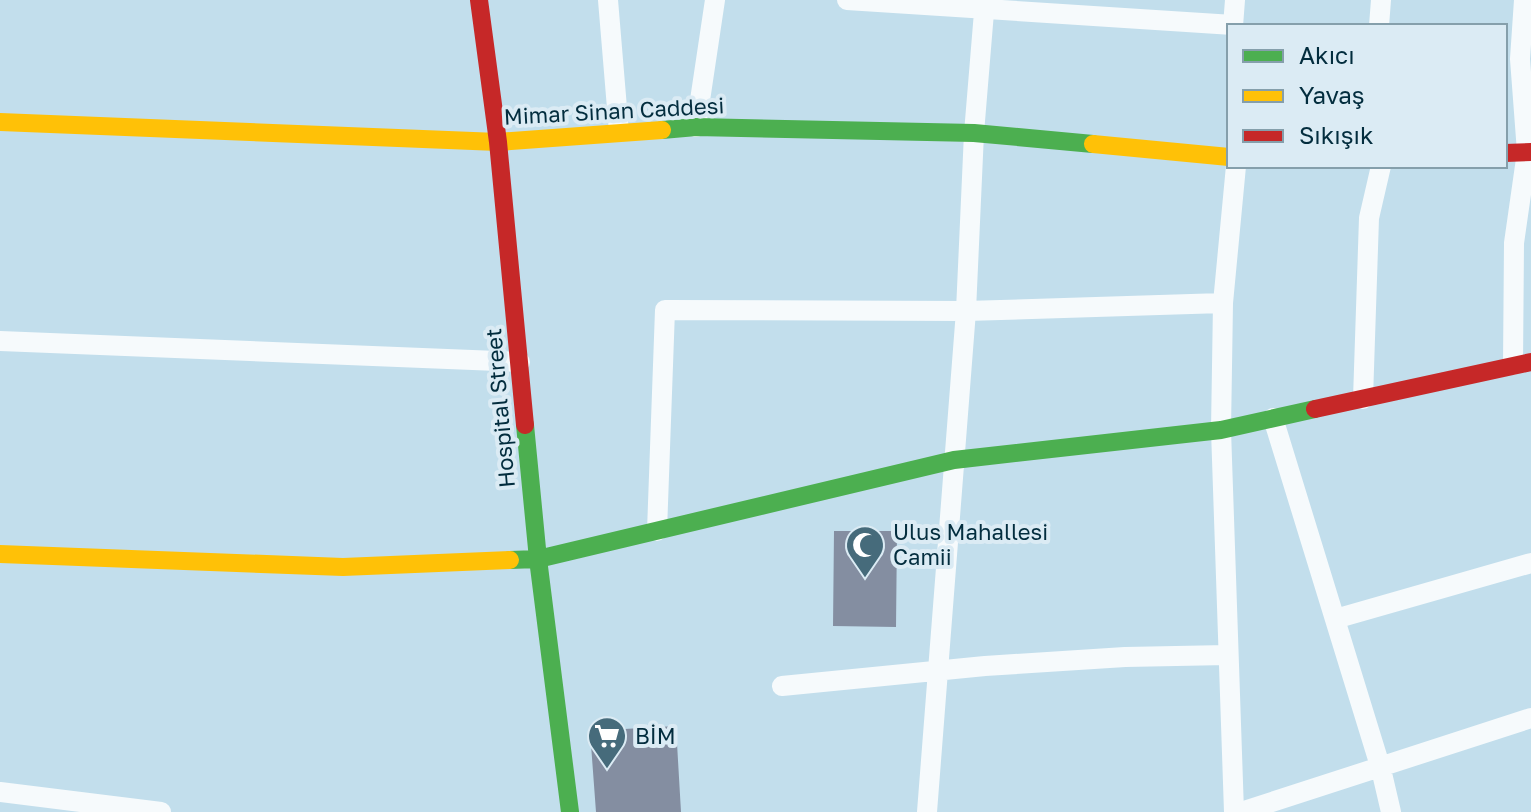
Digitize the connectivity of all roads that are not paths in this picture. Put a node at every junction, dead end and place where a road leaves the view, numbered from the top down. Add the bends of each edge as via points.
1 (479, 0) edge
2 (608, 0) edge
3 (715, 0) edge
4 (847, 0) edge
5 (1235, 0) edge
6 (1381, 0) edge
7 (1524, 0) edge
8 (985, 4) edge
9 (1227, 24) edge
10 (1233, 24) edge
11 (1379, 24) edge
12 (0, 122) edge
13 (696, 127) junction
14 (619, 132) junction
15 (974, 133) junction
16 (498, 142) junction
17 (1529, 152) edge
18 (1507, 153) edge
19 (1227, 157) edge
20 (1236, 168) edge
21 (1381, 168) edge
22 (1223, 303) junction
23 (966, 311) junction
24 (0, 341) edge
25 (520, 362) junction
26 (1522, 364) edge
27 (1363, 399) junction
28 (1273, 418) junction
29 (1221, 430) junction
30 (954, 460) junction
31 (657, 531) junction
32 (0, 554) edge
33 (538, 559) junction
34 (1531, 563) edge
35 (1335, 619) junction
36 (1227, 655) junction
37 (938, 673) junction
38 (782, 686) dead end
39 (1531, 718) edge
40 (1381, 769) junction
41 (0, 792) edge
42 (36, 804) edge
43 (154, 812) edge
44 (161, 812) edge
45 (570, 812) edge
46 (927, 812) edge
47 (1234, 812) edge
48 (1241, 812) edge
49 (1391, 812) edge

1 - 16 street, Hospital Street
2 - 14 street
3 - 13 street
4 - 8 street
5 - 10 street
6 - 11 street
7 - 17 street via 1520,59
8 - 9 street
8 - 15 street
12 - 16 street, Mimar Sinan Caddesi
13 - 14 street, Mimar Sinan Caddesi
13 - 15 street, Mimar Sinan Caddesi
14 - 16 street, Mimar Sinan Caddesi
15 - 19 street, Mimar Sinan Caddesi
15 - 23 street
16 - 25 street, Hospital Street
17 - 18 street
17 - 26 street via 1514,243
20 - 22 street
21 - 27 street via 1369,218
22 - 23 street
22 - 29 street
23 - 30 street
23 - 31 street via 665,310
24 - 25 street
25 - 33 street, Hospital Street
26 - 27 street
27 - 28 street
28 - 29 street
28 - 35 street
29 - 30 street
29 - 36 street
30 - 31 street
30 - 37 street
31 - 33 street
32 - 33 street via 343,567
33 - 45 street, Hospital Street
34 - 35 street
35 - 40 street
36 - 37 street via 1125,657
36 - 47 street
37 - 38 street
37 - 46 street
39 - 40 street
40 - 48 street
40 - 49 street
41 - 42 street
42 - 43 street
43 - 44 street

